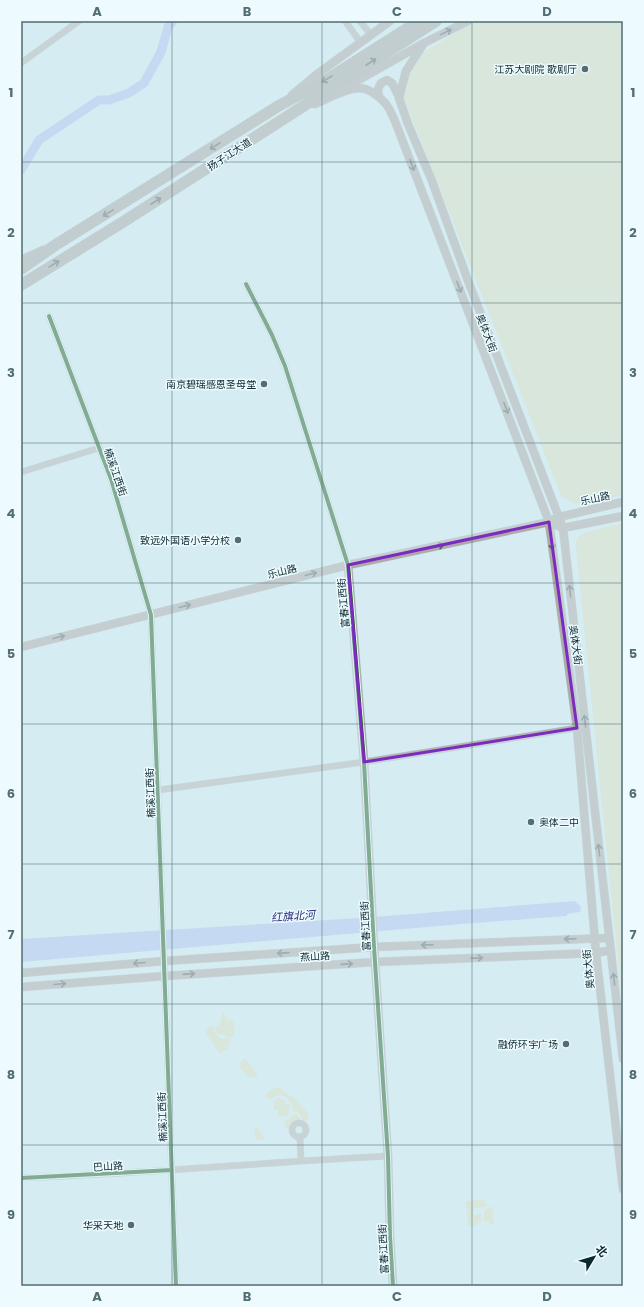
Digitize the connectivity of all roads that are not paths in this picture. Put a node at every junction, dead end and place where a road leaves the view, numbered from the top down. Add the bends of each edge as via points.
1 (79, 21) edge
2 (345, 21) edge
3 (360, 21) edge
4 (390, 21) edge
5 (419, 21) edge
6 (436, 21) edge
7 (468, 21) edge
8 (371, 35) junction
9 (361, 43) junction
10 (424, 43) junction
11 (21, 64) edge
12 (380, 97) junction
13 (399, 98) junction
14 (315, 104) junction
15 (280, 105) junction
16 (241, 146) junction
17 (56, 244) junction
18 (21, 260) edge
19 (21, 269) edge
20 (31, 279) junction
21 (246, 284) dead end
22 (21, 285) edge
23 (21, 291) edge
24 (49, 316) dead end
25 (100, 448) junction
26 (21, 472) edge
27 (623, 502) edge
28 (623, 516) edge
29 (559, 517) junction
30 (549, 522) junction
31 (563, 528) junction
32 (348, 565) junction
33 (151, 615) junction
34 (21, 647) edge
35 (577, 728) junction
36 (364, 762) junction
37 (158, 790) junction
38 (595, 938) junction
39 (609, 938) junction
40 (374, 947) junction
41 (611, 950) junction
42 (596, 953) junction
43 (164, 961) junction
44 (375, 962) junction
45 (21, 973) edge
46 (164, 976) junction
47 (21, 988) edge
48 (623, 1059) edge
49 (300, 1138) dead end
50 (388, 1156) junction
51 (301, 1160) junction
52 (172, 1170) junction
53 (21, 1178) edge
54 (623, 1189) edge
55 (176, 1286) edge
56 (393, 1286) edge

1 - 11 street
2 - 9 street
3 - 8 street
4 - 8 main road
5 -> 15 highway, 扬子江大道 via 320,84
16 -> 6 highway, 扬子江大道
10 -> 7 main road
8 - 9 main road
9 - 15 main road
10 - 13 main road via 406,71
10 - 14 main road
12 - 13 main road, 奥体大街 via 378,89 381,83 387,80 392,83
12 - 14 main road via 359,88
12 -> 30 main road, 奥体大街 via 387,105 398,129
13 - 29 main road, 奥体大街
14 - 16 main road
15 -> 17 highway, 扬子江大道
20 -> 16 highway, 扬子江大道
17 - 18 main road, 扬子江大道
17 - 19 highway, 扬子江大道
20 - 22 highway, 扬子江大道
20 - 23 highway
21 - 32 street via 285,366
24 - 25 street, 楠溪江西街
25 - 26 street
25 - 33 street, 楠溪江西街
27 - 29 main road, 乐山路
28 - 31 main road
29 - 30 main road, 乐山路
29 - 31 main road, 奥体大街
30 - 31 main road
32 -> 30 main road, 乐山路
30 -> 35 main road, 奥体大街
39 -> 31 main road, 奥体大街
33 -> 32 main road, 乐山路
32 - 36 main road, 富春江西街
34 -> 33 main road, 乐山路
33 - 37 street, 楠溪江西街
35 - 36 street
35 - 38 main road, 奥体大街
36 - 37 street
36 - 40 main road, 富春江西街
37 - 43 street, 楠溪江西街
38 - 39 main road, 燕山路
38 -> 40 main road, 燕山路
38 - 42 main road, 奥体大街
39 - 41 main road, 奥体大街
40 -> 43 main road, 燕山路
40 - 44 main road, 富春江西街
41 - 42 main road, 燕山路
48 -> 41 main road, 奥体大街
44 -> 42 main road, 燕山路
42 - 54 main road, 奥体大街
43 -> 45 main road, 燕山路
43 - 46 street, 楠溪江西街
46 -> 44 main road, 燕山路
44 - 50 main road, 富春江西街
47 -> 46 main road, 燕山路
46 - 52 street, 楠溪江西街
49 - 51 street
50 - 51 street, 巴山路
50 - 56 main road, 富春江西街
51 - 52 street, 巴山路
52 - 53 street, 巴山路
52 - 55 street, 楠溪江西街

